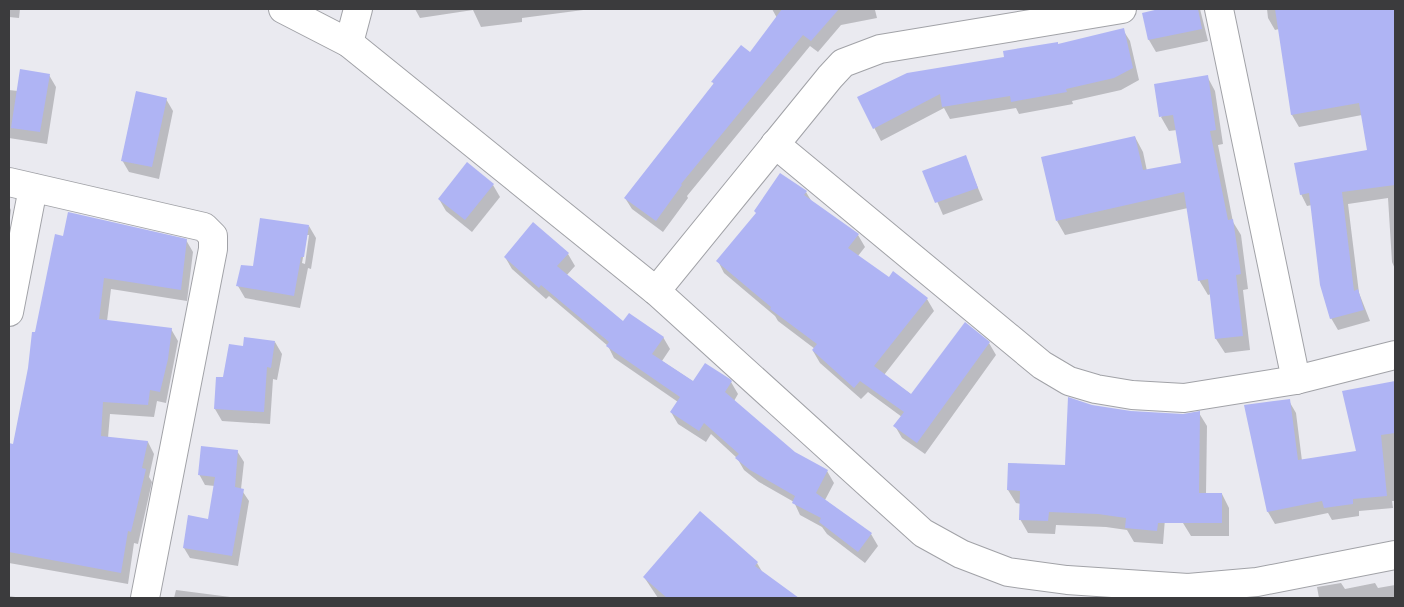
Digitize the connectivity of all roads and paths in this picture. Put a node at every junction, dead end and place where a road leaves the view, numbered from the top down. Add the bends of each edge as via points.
1 (283, 9) edge
2 (358, 9) edge
3 (1122, 9) edge
4 (1220, 9) edge
5 (349, 43) junction
6 (775, 144) junction
7 (21, 185) edge
8 (656, 291) junction
9 (9, 312) edge
10 (1395, 355) edge
11 (1296, 380) junction
12 (1395, 555) edge
13 (145, 598) edge

1 - 5 street
2 - 5 street
3 - 6 street via 880,49 857,56 830,76
4 - 11 street
5 - 8 street
6 - 8 street
6 - 11 street via 1042,365 1069,381 1132,395 1184,398
7 - 9 street
7 - 13 street via 204,227 213,236
8 - 12 street via 923,533 961,554 1008,572 1067,580 1188,588 1257,582
10 - 11 street

